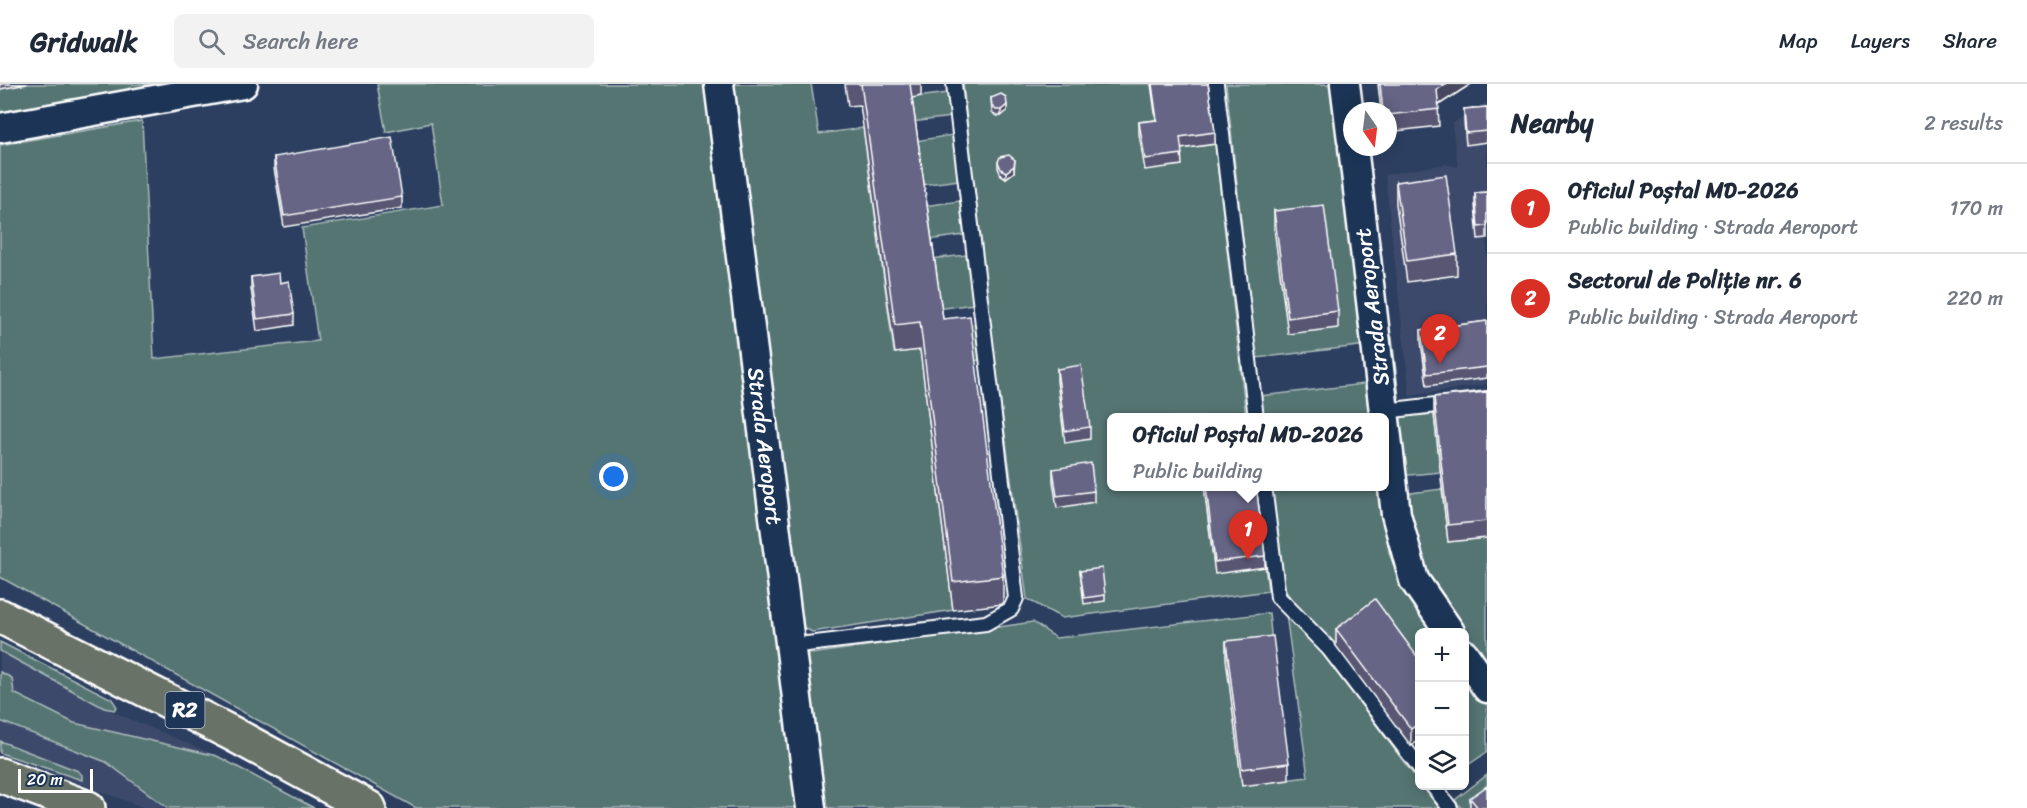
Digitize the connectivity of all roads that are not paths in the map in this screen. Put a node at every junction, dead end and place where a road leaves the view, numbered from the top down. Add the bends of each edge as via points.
1 (243, 84) edge
2 (719, 84) edge
3 (954, 84) edge
4 (1216, 84) edge
5 (1345, 84) edge
6 (1347, 102) edge
7 (0, 128) edge
8 (1354, 156) edge
9 (1487, 399) edge
10 (1385, 411) joint
11 (1256, 413) edge
12 (1389, 443) edge
13 (1265, 491) edge
14 (0, 616) edge
15 (1447, 628) edge
16 (790, 646) junction
17 (1469, 661) edge
18 (1487, 688) edge
19 (1415, 763) edge
20 (0, 775) edge
21 (1436, 790) edge
22 (88, 808) edge
23 (369, 808) edge
24 (811, 808) edge
25 (1450, 808) edge

1 - 7 street
2 - 16 street, Strada Aeroport
3 - 16 lane via 1016,598 1011,609 986,623
4 - 11 lane
5 - 6 street
8 - 10 street, Strada Aeroport
9 - 10 lane
12 - 15 street, Strada Aeroport via 1401,540 1414,580
13 - 19 lane via 1278,597 1329,648
14 - 23 main road, R2
16 - 24 street, Strada Aeroport
17 - 18 street
20 - 22 main road
21 - 25 lane

